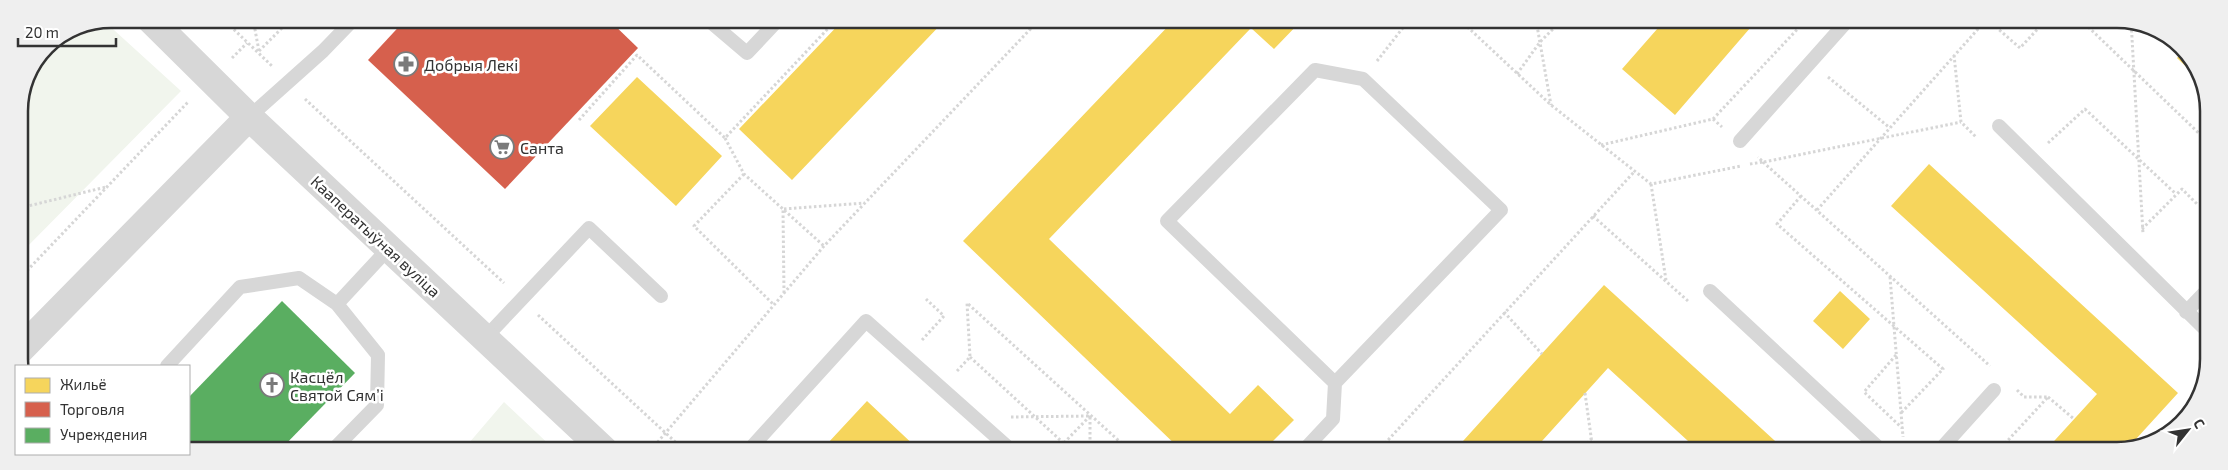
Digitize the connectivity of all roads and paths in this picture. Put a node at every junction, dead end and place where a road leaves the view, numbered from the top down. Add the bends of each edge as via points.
1 (159, 28) edge
2 (232, 28) edge
3 (255, 28) edge
4 (282, 28) edge
5 (345, 28) edge
6 (717, 28) edge
7 (770, 28) edge
8 (829, 28) edge
9 (1031, 28) edge
10 (1403, 28) edge
11 (1468, 28) edge
12 (1537, 28) edge
13 (1554, 28) edge
14 (1799, 28) edge
15 (1841, 28) edge
16 (1980, 28) edge
17 (1996, 28) edge
18 (2039, 28) edge
19 (2088, 28) edge
20 (2131, 29) edge
21 (247, 42) junction
22 (1540, 42) junction
23 (259, 51) junction
24 (1954, 56) junction
25 (1811, 62) junction
26 (2133, 71) junction
27 (1517, 74) junction
28 (211, 79) junction
29 (1363, 79) junction
30 (288, 83) junction
31 (1551, 105) junction
32 (249, 118) junction
33 (579, 120) dead end
34 (1713, 120) junction
35 (1999, 126) dead end
36 (1890, 128) junction
37 (2200, 134) edge
38 (725, 138) junction
39 (1880, 138) junction
40 (1740, 141) junction
41 (1601, 146) junction
42 (2031, 158) junction
43 (2139, 159) junction
44 (1763, 162) junction
45 (1634, 172) junction
46 (744, 174) junction
47 (1651, 184) junction
48 (107, 187) junction
49 (2176, 194) junction
50 (1801, 196) junction
51 (866, 204) junction
52 (2197, 204) dead end
53 (28, 206) edge
54 (783, 209) junction
55 (1817, 210) junction
56 (2143, 228) junction
57 (824, 246) junction
58 (389, 248) junction
59 (2122, 249) junction
60 (28, 270) edge
61 (2145, 271) junction
62 (1890, 276) junction
63 (1666, 281) dead end
64 (1710, 291) dead end
65 (784, 293) junction
66 (661, 296) dead end
67 (2200, 297) edge
68 (521, 299) junction
69 (926, 299) dead end
70 (337, 304) junction
71 (774, 305) junction
72 (1504, 312) junction
73 (2186, 312) junction
74 (2200, 325) edge
75 (1894, 326) junction
76 (484, 338) junction
77 (28, 342) edge
78 (1542, 354) dead end
79 (1896, 354) junction
80 (906, 357) junction
81 (970, 358) junction
82 (168, 365) edge
83 (1996, 371) dead end
84 (1335, 383) junction
85 (2010, 384) dead end
86 (941, 388) junction
87 (1994, 390) dead end
88 (1585, 393) dead end
89 (2048, 397) junction
90 (1901, 413) junction
91 (1090, 416) junction
92 (1035, 417) junction
93 (975, 418) junction
94 (2074, 419) dead end
95 (1902, 428) junction
96 (666, 434) junction
97 (1591, 439) junction
98 (341, 442) edge
99 (595, 442) edge
100 (658, 442) edge
101 (675, 442) edge
102 (755, 442) edge
103 (1002, 442) edge
104 (1063, 442) edge
105 (1065, 442) edge
106 (1090, 442) edge
107 (1119, 442) edge
108 (1311, 442) edge
109 (1385, 442) edge
110 (1588, 442) edge
111 (1592, 442) edge
112 (1872, 442) edge
113 (1903, 442) edge
114 (1947, 442) edge
115 (2006, 442) edge

1 - 28 street, Кааператыўная вуліца
2 - 21 path
3 - 23 path
4 - 23 path
5 - 30 lane
6 - 7 lane via 746,53
8 - 38 path
9 - 51 path
10 - 29 path
11 - 27 path
12 - 22 path
13 - 22 path
14 - 34 path
15 - 25 lane
16 - 24 path
17 - 18 path via 2020,48
19 - 26 path
20 - 26 path
21 - 23 path
21 - 28 path
22 - 27 path
22 - 31 path
23 - 30 path
24 - 36 path
24 - 39 path via 1961,122
25 - 36 path
25 - 40 lane
26 - 37 path
26 - 43 path
27 - 31 path
28 - 32 street, Кааператыўная вуліца
28 - 48 path
29 - 84 lane via 1501,210
29 - 84 lane via 1315,70 1167,221
30 - 32 lane
30 - 68 path
31 - 41 path
32 - 58 street, Кааператыўная вуліца
32 - 77 street
33 - 38 path via 637,55
34 - 40 path
34 - 41 path
35 - 42 lane
36 - 39 path
38 - 46 path
39 - 44 path
39 - 55 path
40 - 44 path
41 - 45 path
42 - 43 path via 2085,109
42 - 59 lane
43 - 49 path
43 - 56 path
44 - 47 path
44 - 50 path
45 - 47 path
45 - 72 path
46 - 54 path
46 - 71 path via 694,226
47 - 63 path
48 - 53 path
48 - 60 path
49 - 52 path via 2182,189
49 - 56 path
50 - 55 path
50 - 75 path via 1777,224
51 - 54 path
51 - 57 path
54 - 57 path
54 - 65 path
55 - 62 path
56 - 59 path
56 - 61 path
57 - 65 path
58 - 70 lane
58 - 76 street, Кааператыўная вуліца
59 - 61 lane
61 - 73 lane
62 - 75 path
62 - 83 path
64 - 112 lane
65 - 71 path
66 - 68 lane via 589,228
67 - 73 lane
68 - 76 lane
68 - 96 path
69 - 80 path via 944,316
70 - 82 lane via 299,278 240,287
70 - 98 lane via 378,355 377,405
71 - 96 path
72 - 78 path
72 - 109 path
73 - 74 lane
75 - 79 path
75 - 90 path via 1943,369
76 - 99 street, Кааператыўная вуліца
79 - 90 path
79 - 95 path via 1864,392
80 - 86 lane
80 - 102 lane via 866,321
81 - 86 path
81 - 91 path via 967,303
81 - 92 path
84 - 108 lane via 1332,419
85 - 89 path via 2024,397
86 - 93 lane
87 - 114 lane
88 - 97 path
89 - 94 path
89 - 115 path
90 - 95 path
91 - 92 path
91 - 105 path
91 - 106 path
91 - 107 path
92 - 93 path
92 - 104 path
93 - 103 lane
95 - 113 path
96 - 100 path
96 - 101 path
97 - 110 path
97 - 111 path

